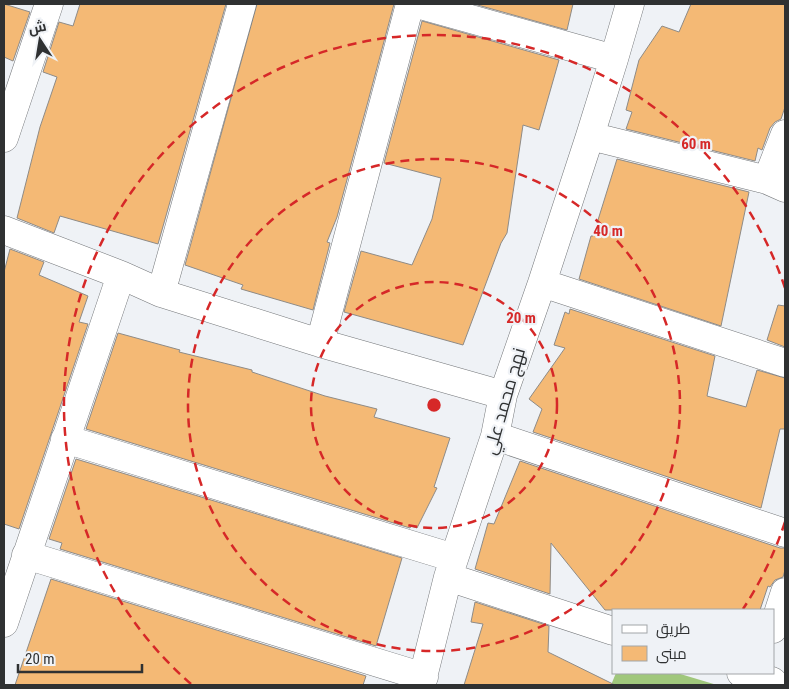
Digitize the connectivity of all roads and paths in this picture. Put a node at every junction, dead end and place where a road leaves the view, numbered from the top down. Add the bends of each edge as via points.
1 (242, 4) edge
2 (410, 4) edge
3 (417, 4) edge
4 (630, 4) edge
5 (43, 5) edge
6 (614, 59) junction
7 (785, 134) edge
8 (590, 136) junction
9 (4, 138) edge
10 (776, 184) edge
11 (4, 230) edge
12 (120, 275) junction
13 (542, 283) junction
14 (161, 293) junction
15 (320, 343) junction
16 (785, 363) edge
17 (503, 395) junction
18 (495, 436) junction
19 (65, 439) junction
20 (785, 533) edge
21 (26, 555) junction
22 (451, 568) junction
23 (9, 592) edge
24 (785, 592) edge
25 (4, 623) edge
26 (774, 627) edge
27 (612, 631) edge
28 (422, 681) edge

1 - 14 street
2 - 15 street
3 - 6 street
4 - 6 street, نهج محمد علي
5 - 9 street
6 - 8 street, نهج محمد علي
7 - 10 street
8 - 10 street
8 - 13 street, نهج محمد علي
11 - 12 street
12 - 14 street
12 - 19 street
13 - 16 street
13 - 17 street, نهج محمد علي
14 - 15 street
15 - 17 street
17 - 18 street, نهج محمد علي
18 - 20 street
18 - 22 street, نهج محمد علي
19 - 21 street
19 - 22 street
21 - 23 street
21 - 28 street
22 - 27 street
22 - 28 street, نهج محمد علي
23 - 25 street
24 - 26 street

